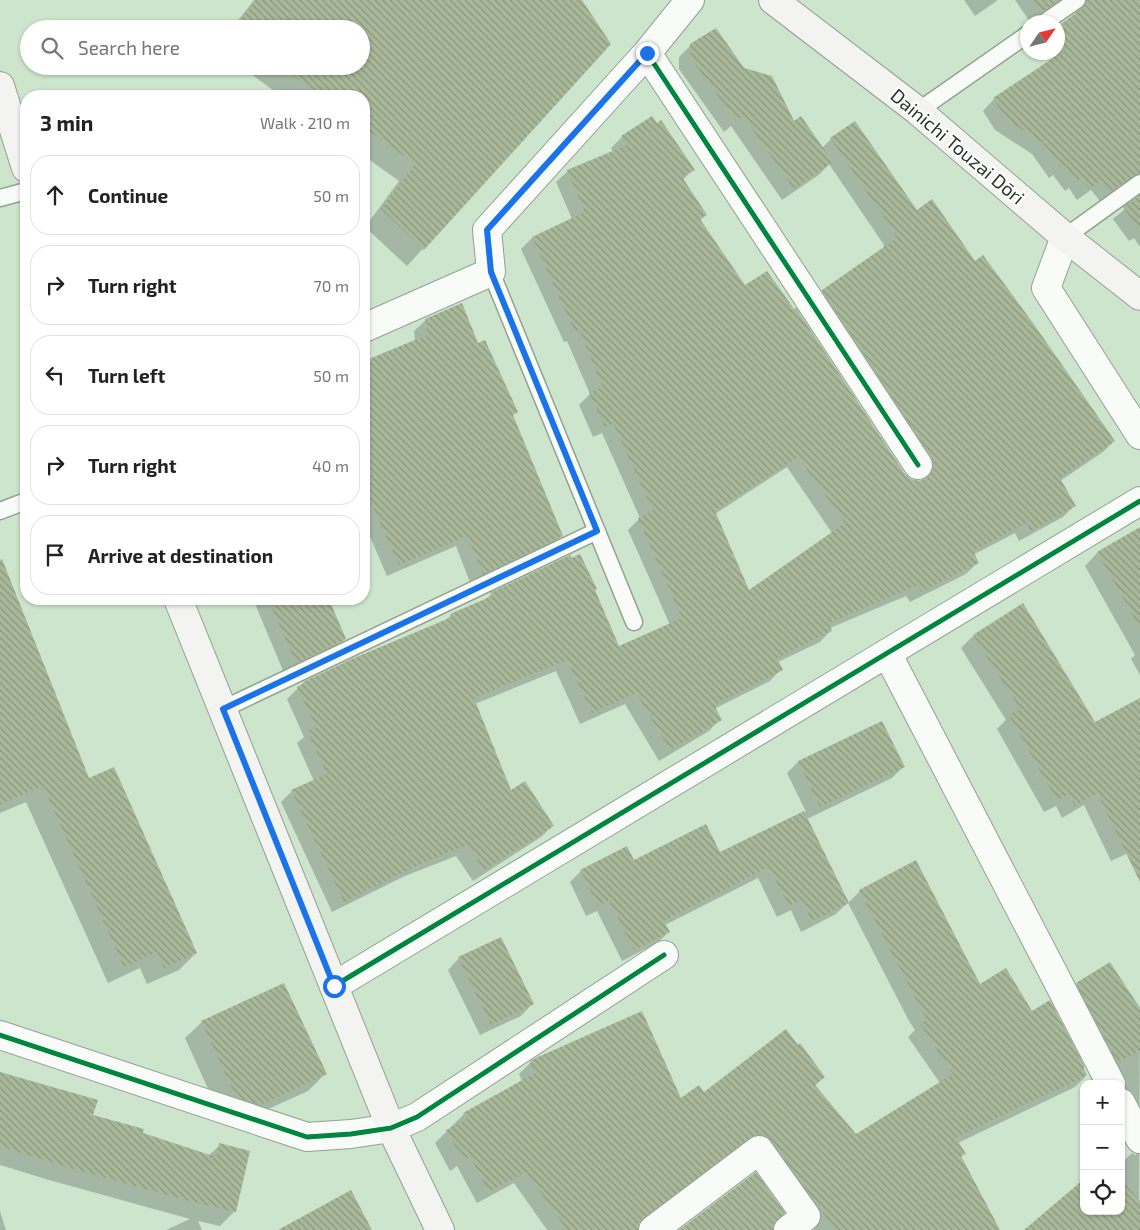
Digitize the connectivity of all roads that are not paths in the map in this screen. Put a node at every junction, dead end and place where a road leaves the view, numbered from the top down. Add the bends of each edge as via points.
1 (690, 0) edge
2 (773, 0) edge
3 (1077, 0) edge
4 (1054, 15) edge
5 (1020, 40) edge
6 (647, 53) junction
7 (0, 89) edge
8 (918, 111) junction
9 (20, 150) edge
10 (1140, 183) edge
11 (20, 193) edge
12 (0, 198) edge
13 (1065, 237) junction
14 (491, 272) junction
15 (1140, 296) edge
16 (370, 325) edge
17 (1140, 435) edge
18 (918, 465) dead end
19 (1140, 501) edge
20 (20, 503) edge
21 (0, 510) edge
22 (597, 531) junction
23 (180, 605) edge
24 (634, 622) dead end
25 (887, 653) junction
26 (223, 709) junction
27 (664, 955) dead end
28 (334, 986) junction
29 (0, 1035) edge
30 (1109, 1080) edge
31 (1125, 1111) edge
32 (391, 1128) junction
33 (1140, 1139) edge
34 (440, 1230) edge
35 (653, 1230) edge
36 (788, 1230) edge

1 - 6 street
2 - 8 street, Dainichi Touzai Dōri
3 - 4 lane
5 - 8 lane
6 - 14 street via 487,230
6 - 18 street
7 - 9 street
8 - 13 street, Dainichi Touzai Dōri
10 - 13 lane
11 - 12 lane
13 - 15 street, Dainichi Touzai Dōri
13 - 17 street via 1046,288
14 - 16 street
14 - 22 lane
19 - 25 street
20 - 21 lane
22 - 24 lane
22 - 26 lane
23 - 26 street
25 - 28 street
25 - 30 street
26 - 28 street
27 - 32 street via 417,1117
28 - 32 street
29 - 32 street via 308,1137
31 - 33 street
32 - 34 street
35 - 36 street via 759,1150 806,1216

